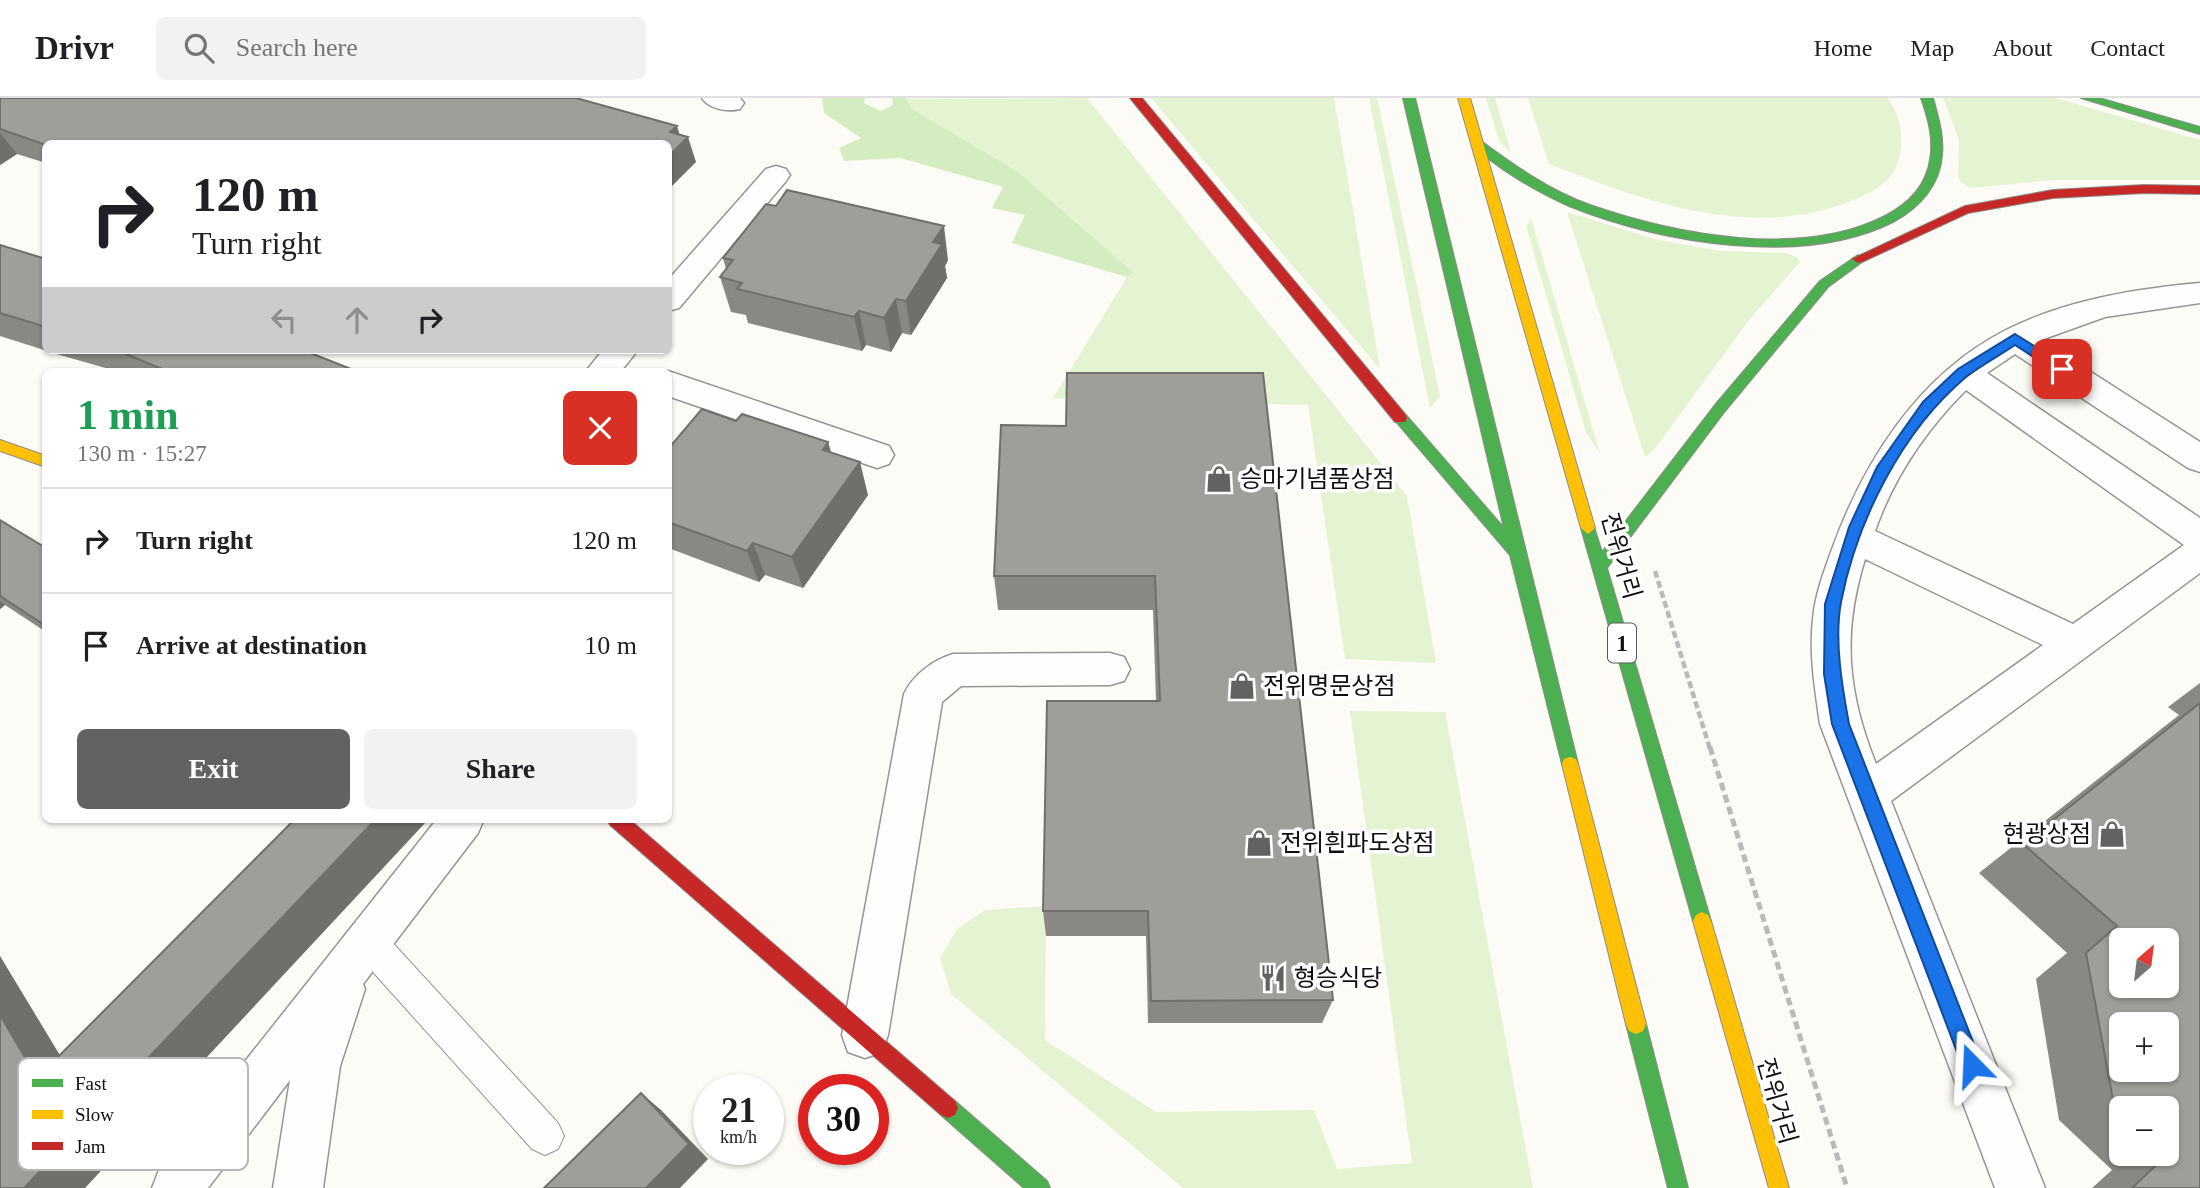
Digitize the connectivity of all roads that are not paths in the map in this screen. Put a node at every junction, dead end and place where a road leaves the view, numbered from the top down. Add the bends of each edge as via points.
1 (1136, 98) edge
2 (1409, 98) edge
3 (1464, 98) edge
4 (1927, 98) edge
5 (2087, 98) edge
6 (2200, 131) edge
7 (1477, 144) junction
8 (776, 175) dead end
9 (2200, 190) edge
10 (2200, 293) edge
11 (672, 296) edge
12 (2015, 339) junction
13 (1963, 372) junction
14 (672, 384) edge
15 (0, 445) edge
16 (877, 455) dead end
17 (2200, 459) edge
18 (42, 461) edge
19 (1853, 537) junction
20 (2200, 537) edge
21 (2200, 553) edge
22 (1517, 554) junction
23 (1600, 566) junction
24 (2075, 643) junction
25 (1110, 669) dead end
26 (1867, 794) junction
27 (460, 823) edge
28 (621, 823) edge
29 (360, 951) junction
30 (865, 1035) junction
31 (248, 1096) edge
32 (545, 1136) dead end
33 (191, 1170) edge
34 (177, 1188) edge
35 (298, 1188) edge
36 (1040, 1188) edge
37 (1678, 1188) edge
38 (1779, 1188) edge
39 (2020, 1188) edge

1 - 22 main road
2 - 22 main road
3 - 7 main road, 전위거리 / 1
4 - 7 main road via 1939,144 1931,183 1918,200 1893,220 1859,234 1802,243 1680,230 1587,208 1529,181
5 - 6 main road
7 - 23 main road, 전위거리 / 1
8 - 11 street
9 - 23 main road via 2144,188 2053,194 1965,210 1863,255 1824,284 1720,408
10 - 12 street via 2140,298 2048,324
12 - 13 street
12 - 17 street
13 - 19 street via 1928,405 1884,467
13 - 20 street
14 - 16 street
15 - 18 main road
19 - 24 street
19 - 26 street via 1833,604 1832,674 1840,724
21 - 24 street
22 - 37 main road
23 - 38 main road, 전위거리 / 1
24 - 26 street
25 - 30 street via 953,670 924,694
26 - 39 street
27 - 29 street
28 - 30 main road
29 - 31 street
29 - 32 lane
29 - 35 street via 316,1066
30 - 36 main road
33 - 34 street

